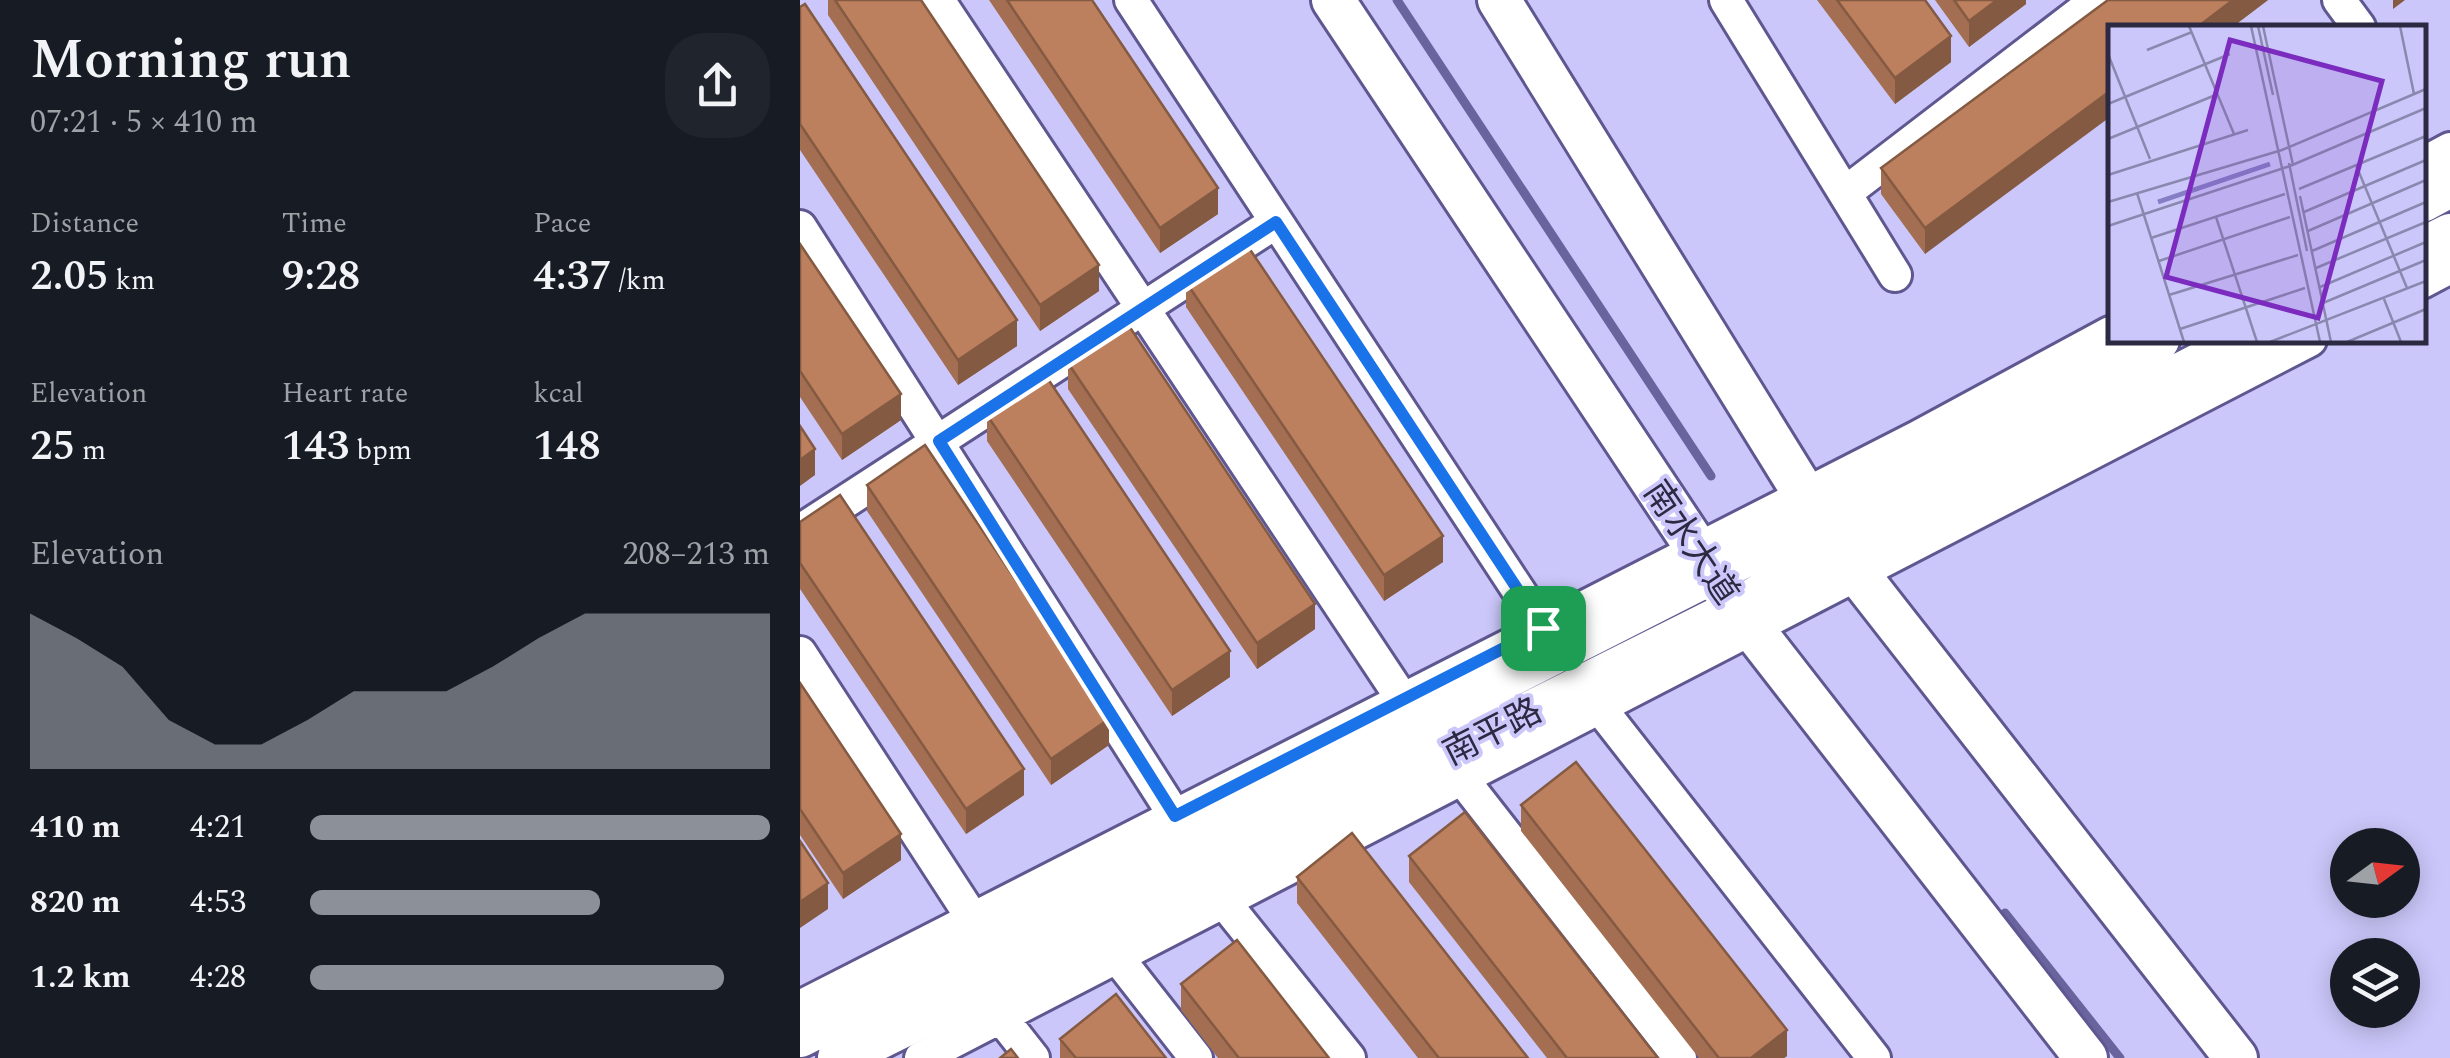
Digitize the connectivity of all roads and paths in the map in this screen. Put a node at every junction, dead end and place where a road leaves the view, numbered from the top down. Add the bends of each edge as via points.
1 (938, 0) edge
2 (1131, 0) edge
3 (1333, 0) edge
4 (1499, 0) edge
5 (1726, 0) edge
6 (2339, 0) edge
7 (2078, 6) edge
8 (2358, 25) edge
9 (2450, 149) edge
10 (2425, 162) edge
11 (2450, 186) edge
12 (1845, 193) junction
13 (2425, 199) edge
14 (1276, 222) junction
15 (800, 226) edge
16 (2450, 235) edge
17 (2425, 248) edge
18 (2450, 268) edge
19 (1895, 275) dead end
20 (2425, 280) edge
21 (1142, 309) junction
22 (2108, 334) edge
23 (2155, 342) edge
24 (2243, 342) edge
25 (2305, 342) edge
26 (939, 441) junction
27 (800, 531) edge
28 (1829, 535) junction
29 (1704, 560) junction
30 (1745, 619) junction
31 (1543, 628) junction
32 (800, 653) edge
33 (1403, 700) junction
34 (1600, 708) junction
35 (1463, 780) junction
36 (1175, 816) junction
37 (1346, 839) junction
38 (1371, 870) edge
39 (1224, 902) junction
40 (972, 919) junction
41 (1117, 957) junction
42 (800, 1007) edge
43 (1000, 1016) junction
44 (800, 1036) edge
45 (1857, 1052) edge
46 (839, 1058) edge
47 (921, 1058) edge
48 (1034, 1058) edge
49 (1196, 1058) edge
50 (1350, 1058) edge
51 (1680, 1058) edge
52 (2086, 1058) edge
53 (2236, 1058) edge

1 - 21 street
2 - 14 street
3 - 29 main road, 南水大道
4 - 28 main road
5 - 12 street
6 - 8 street
7 - 12 street
9 - 10 street
11 - 13 main road
12 - 19 street
14 - 21 street
14 - 31 street
15 - 26 street
16 - 17 main road
18 - 20 street
21 - 26 street
21 - 33 street
22 - 28 street
23 - 28 main road, 南平路
24 - 28 main road, 南平路
25 - 28 street
26 - 27 street
26 - 36 street
28 - 29 main road, 南平路
28 - 30 main road, 南平路
28 - 53 main road
29 - 30 main road, 南水大道
29 - 31 street
29 - 44 main road, 南平路
30 - 34 street
30 - 46 main road, 南平路
30 - 52 main road, 南水大道
31 - 33 street
32 - 40 street
33 - 36 street
34 - 35 street
34 - 45 street
35 - 37 street
35 - 51 street
36 - 40 street
37 - 38 street
37 - 39 street
39 - 41 street
39 - 50 street
40 - 42 street
41 - 43 street
41 - 49 street
43 - 47 street
43 - 48 street

